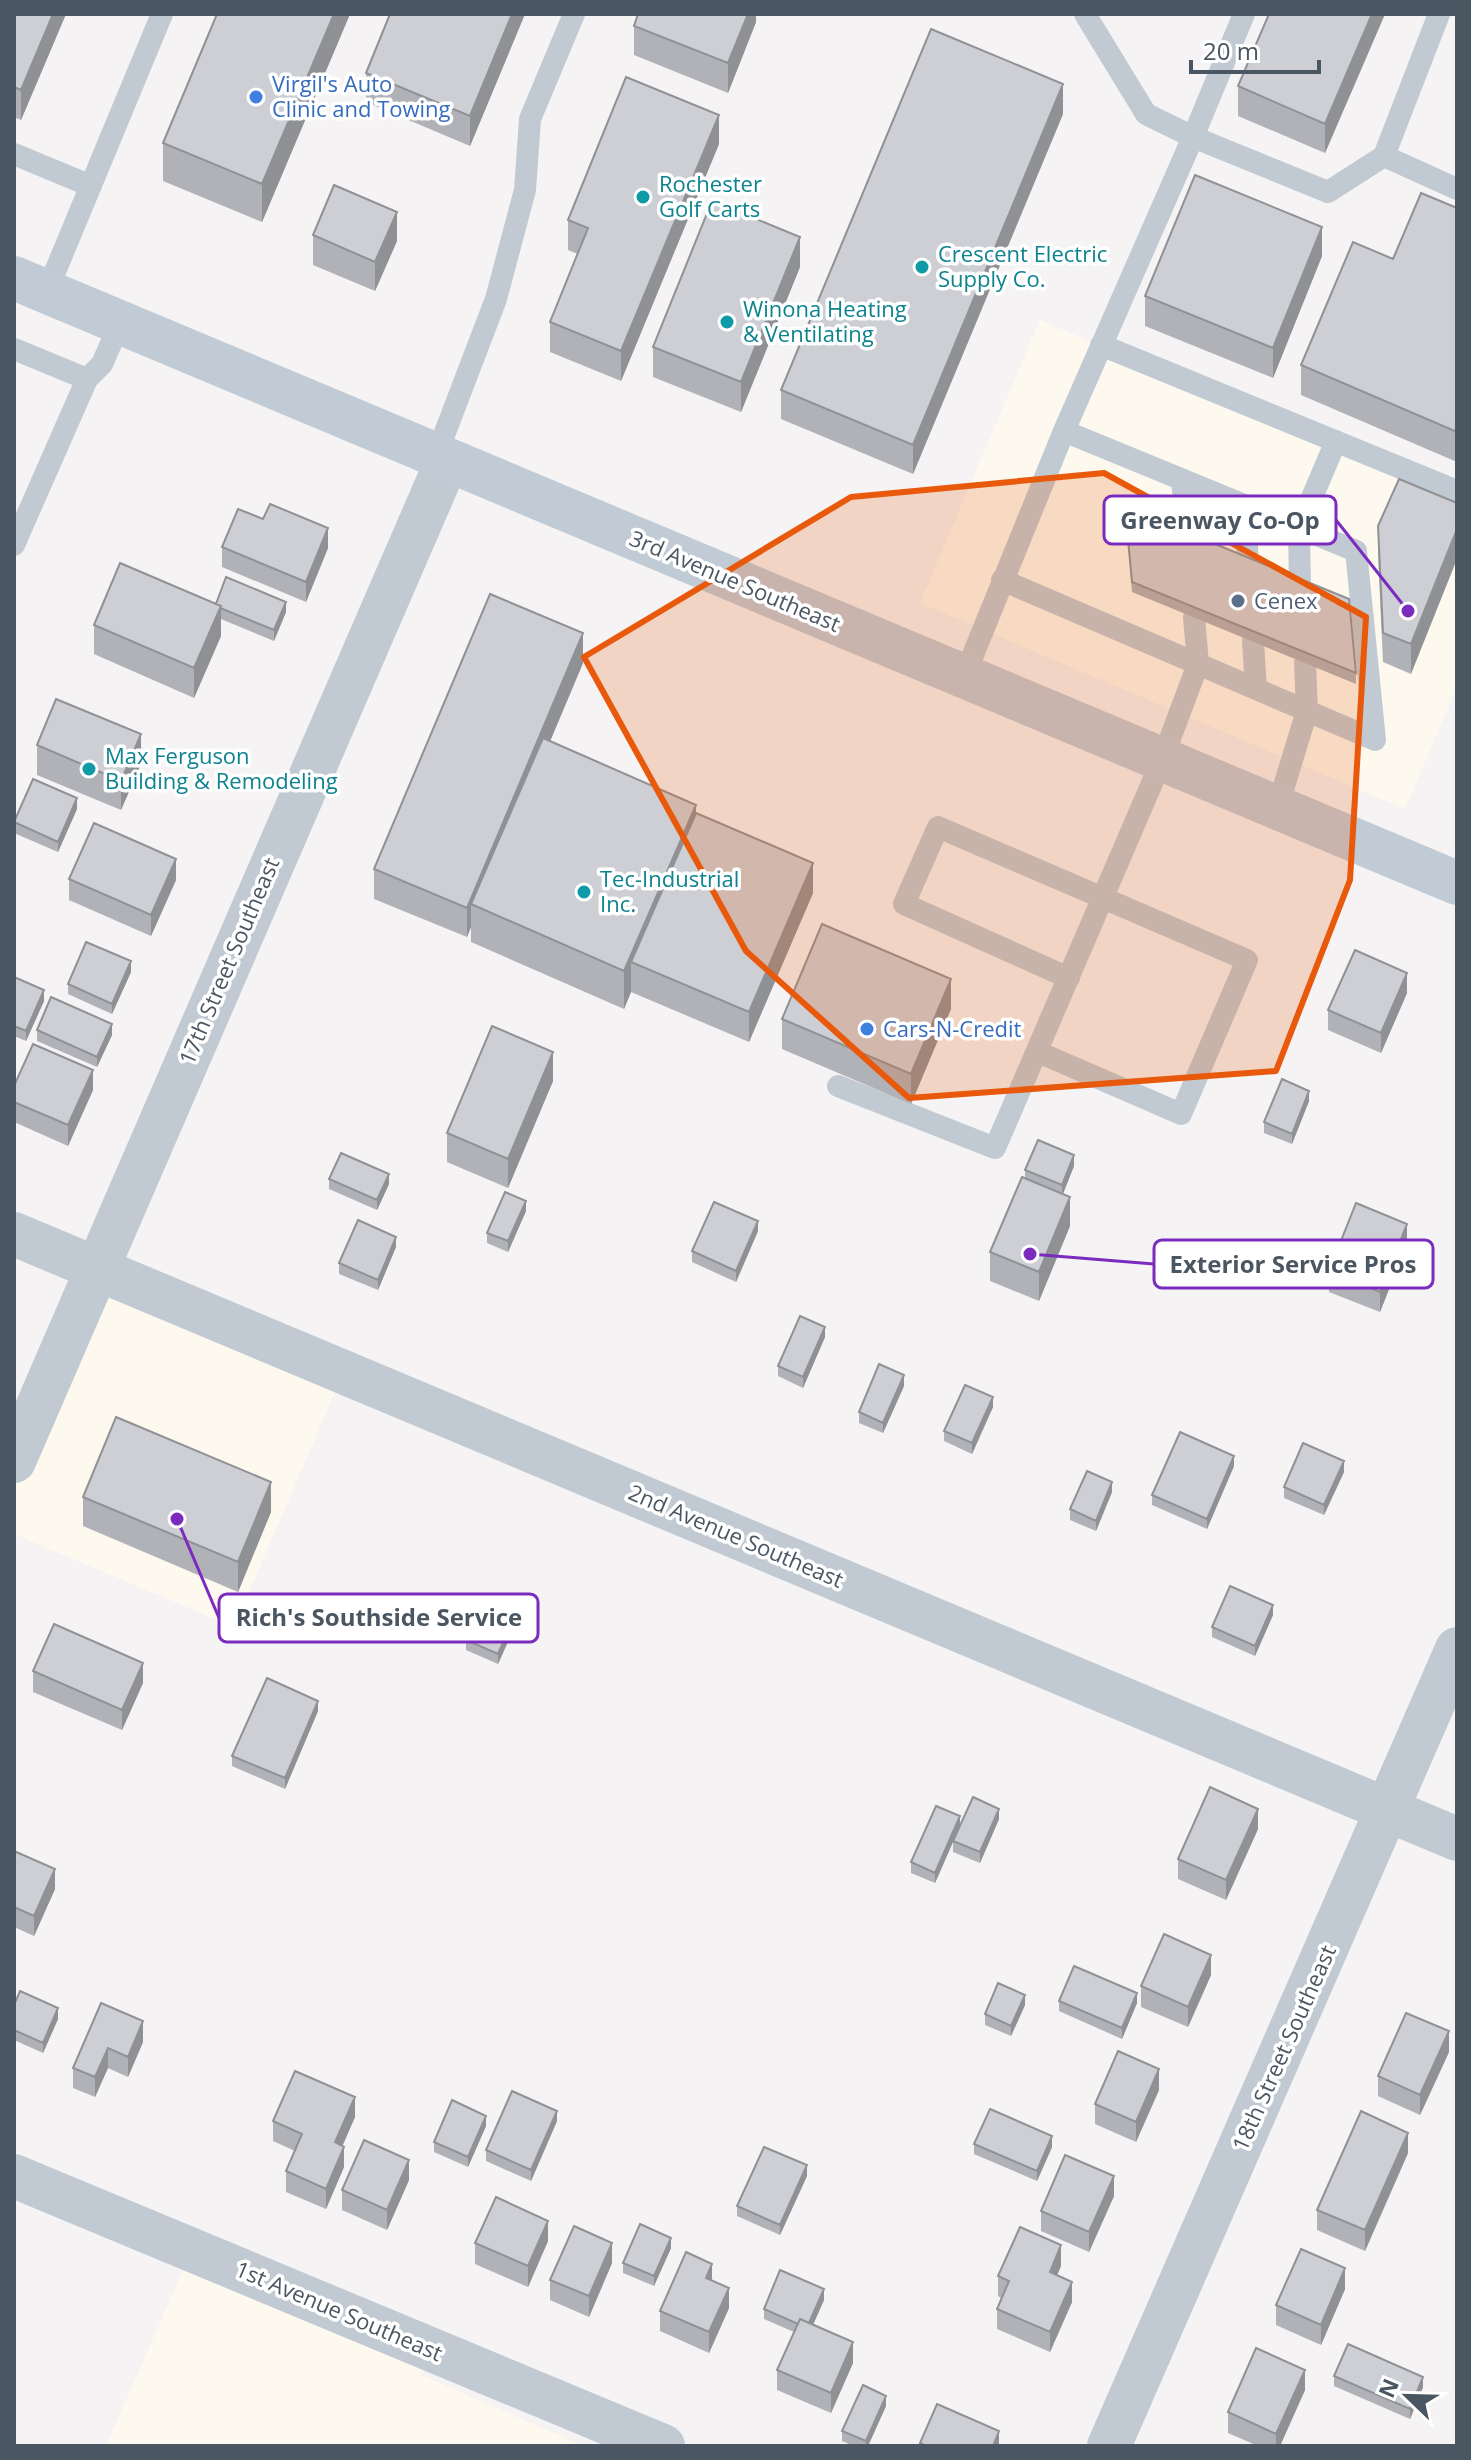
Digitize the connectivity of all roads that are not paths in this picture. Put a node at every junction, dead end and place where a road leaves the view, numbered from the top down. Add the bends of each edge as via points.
1 (162, 14) edge
2 (574, 14) edge
3 (1085, 14) edge
4 (1244, 14) edge
5 (1439, 14) edge
6 (1193, 137) junction
7 (14, 154) edge
8 (1384, 156) junction
9 (91, 186) junction
10 (1457, 189) edge
11 (30, 285) edge
12 (120, 323) junction
13 (1101, 345) junction
14 (14, 349) edge
15 (87, 379) junction
16 (1064, 431) junction
17 (1336, 441) junction
18 (441, 458) junction
19 (1182, 479) junction
20 (1457, 491) edge
21 (1245, 505) junction
22 (1299, 528) junction
23 (1188, 543) edge
24 (14, 545) edge
25 (1248, 567) edge
26 (1002, 580) junction
27 (1300, 589) edge
28 (1194, 617) edge
29 (1253, 641) edge
30 (1305, 663) edge
31 (1198, 664) junction
32 (964, 677) junction
33 (1256, 689) junction
34 (1307, 711) junction
35 (1162, 760) junction
36 (1277, 809) junction
37 (1457, 883) edge
38 (1103, 897) junction
39 (1069, 978) junction
40 (1038, 1052) junction
41 (838, 1086) dead end
42 (14, 1234) edge
43 (96, 1267) junction
44 (14, 1461) edge
45 (1457, 1649) edge
46 (1388, 1810) junction
47 (1457, 1839) edge
48 (14, 2176) edge
49 (663, 2446) edge
50 (1109, 2446) edge

1 - 9 lane
2 - 18 lane via 530,119 525,190 496,299
3 - 6 lane via 1146,114
4 - 6 lane
5 - 8 lane
6 - 8 lane via 1328,192
6 - 13 lane
7 - 9 lane
8 - 10 lane
9 - 11 lane
11 - 12 main road, 3rd Avenue Southeast
12 - 15 lane via 102,364
12 - 18 main road, 3rd Avenue Southeast
13 - 16 lane
13 - 17 lane
14 - 15 lane
15 - 24 lane
16 - 19 lane
16 - 26 lane
17 - 20 lane
17 - 22 lane
18 - 32 main road, 3rd Avenue Southeast
18 - 43 street, 17th Street Southeast
19 - 21 lane
19 - 23 lane
21 - 22 lane
21 - 25 lane
22 - 27 lane
22 - 34 lane via 1356,551 1375,740
26 - 31 lane
26 - 32 lane
28 - 31 lane
29 - 33 lane
30 - 34 lane
31 - 33 lane
31 - 35 lane
32 - 35 main road, 3rd Avenue Southeast
33 - 34 lane
34 - 36 lane
35 - 36 main road, 3rd Avenue Southeast
35 - 38 lane
36 - 37 main road, 3rd Avenue Southeast
38 - 39 lane
38 - 39 lane via 938,827 904,904
38 - 40 lane via 1247,960 1181,1114
39 - 40 lane
40 - 41 lane via 995,1148
42 - 43 street, 2nd Avenue Southeast
43 - 44 street, 17th Street Southeast
43 - 46 street, 2nd Avenue Southeast
45 - 46 street, 18th Street Southeast
46 - 47 street, 2nd Avenue Southeast
46 - 50 street, 18th Street Southeast
48 - 49 street, 1st Avenue Southeast

